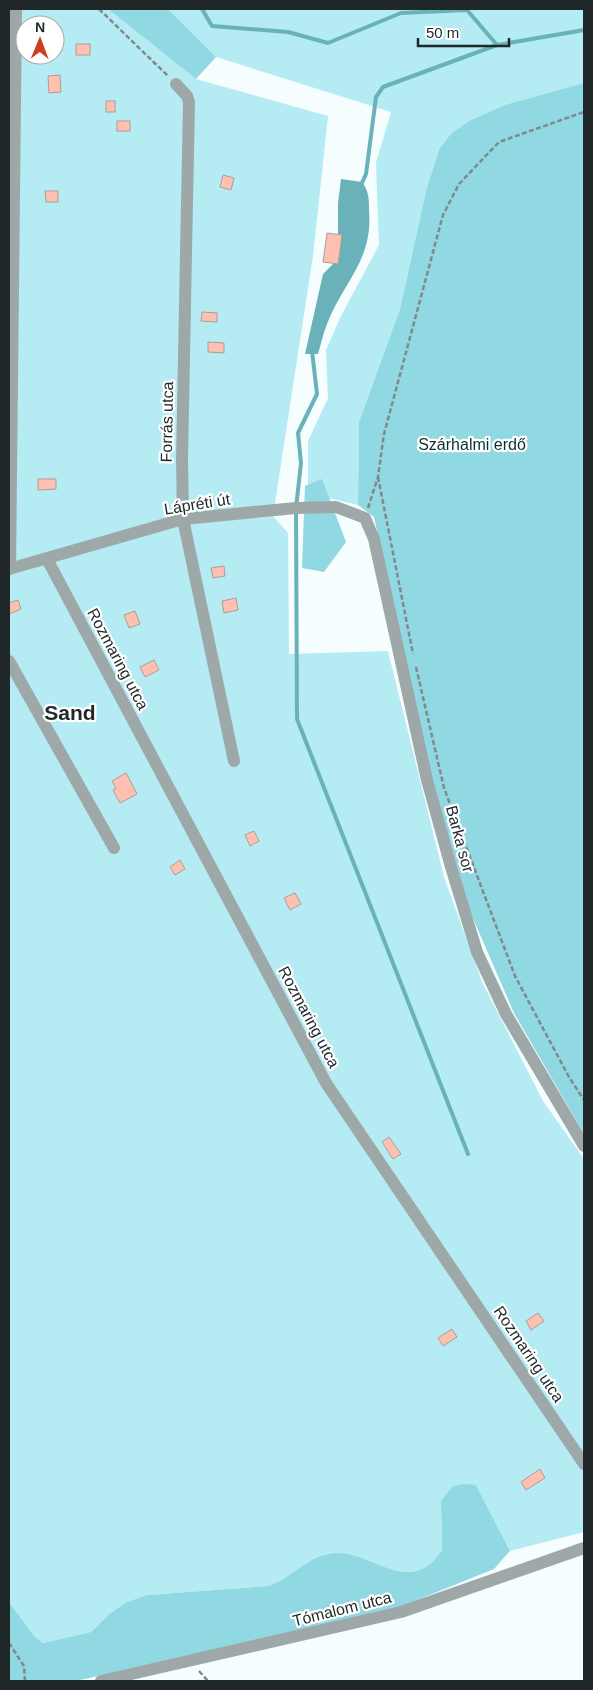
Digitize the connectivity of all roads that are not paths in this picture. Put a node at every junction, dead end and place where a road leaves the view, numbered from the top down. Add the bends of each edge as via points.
1 (16, 9) edge
2 (176, 84) road end
3 (365, 518) joint
4 (183, 519) junction
5 (47, 559) junction
6 (10, 569) edge
7 (9, 661) edge
8 (234, 761) dead end
9 (114, 848) dead end
10 (584, 1146) edge
11 (584, 1464) edge
12 (584, 1548) edge
13 (101, 1681) edge

1 - 6 street
2 - 4 street, Forrás utca via 189,102
3 - 4 street, Lápréti út via 336,507
3 - 10 street, Barka sor via 374,539 427,780 478,952 506,1014
4 - 5 street, Lápréti út
4 - 8 street, Forrás utca
5 - 6 street, Lápréti út
5 - 11 street, Rozmaring utca via 326,1083
7 - 9 street
12 - 13 street, Tómalom utca via 401,1612

